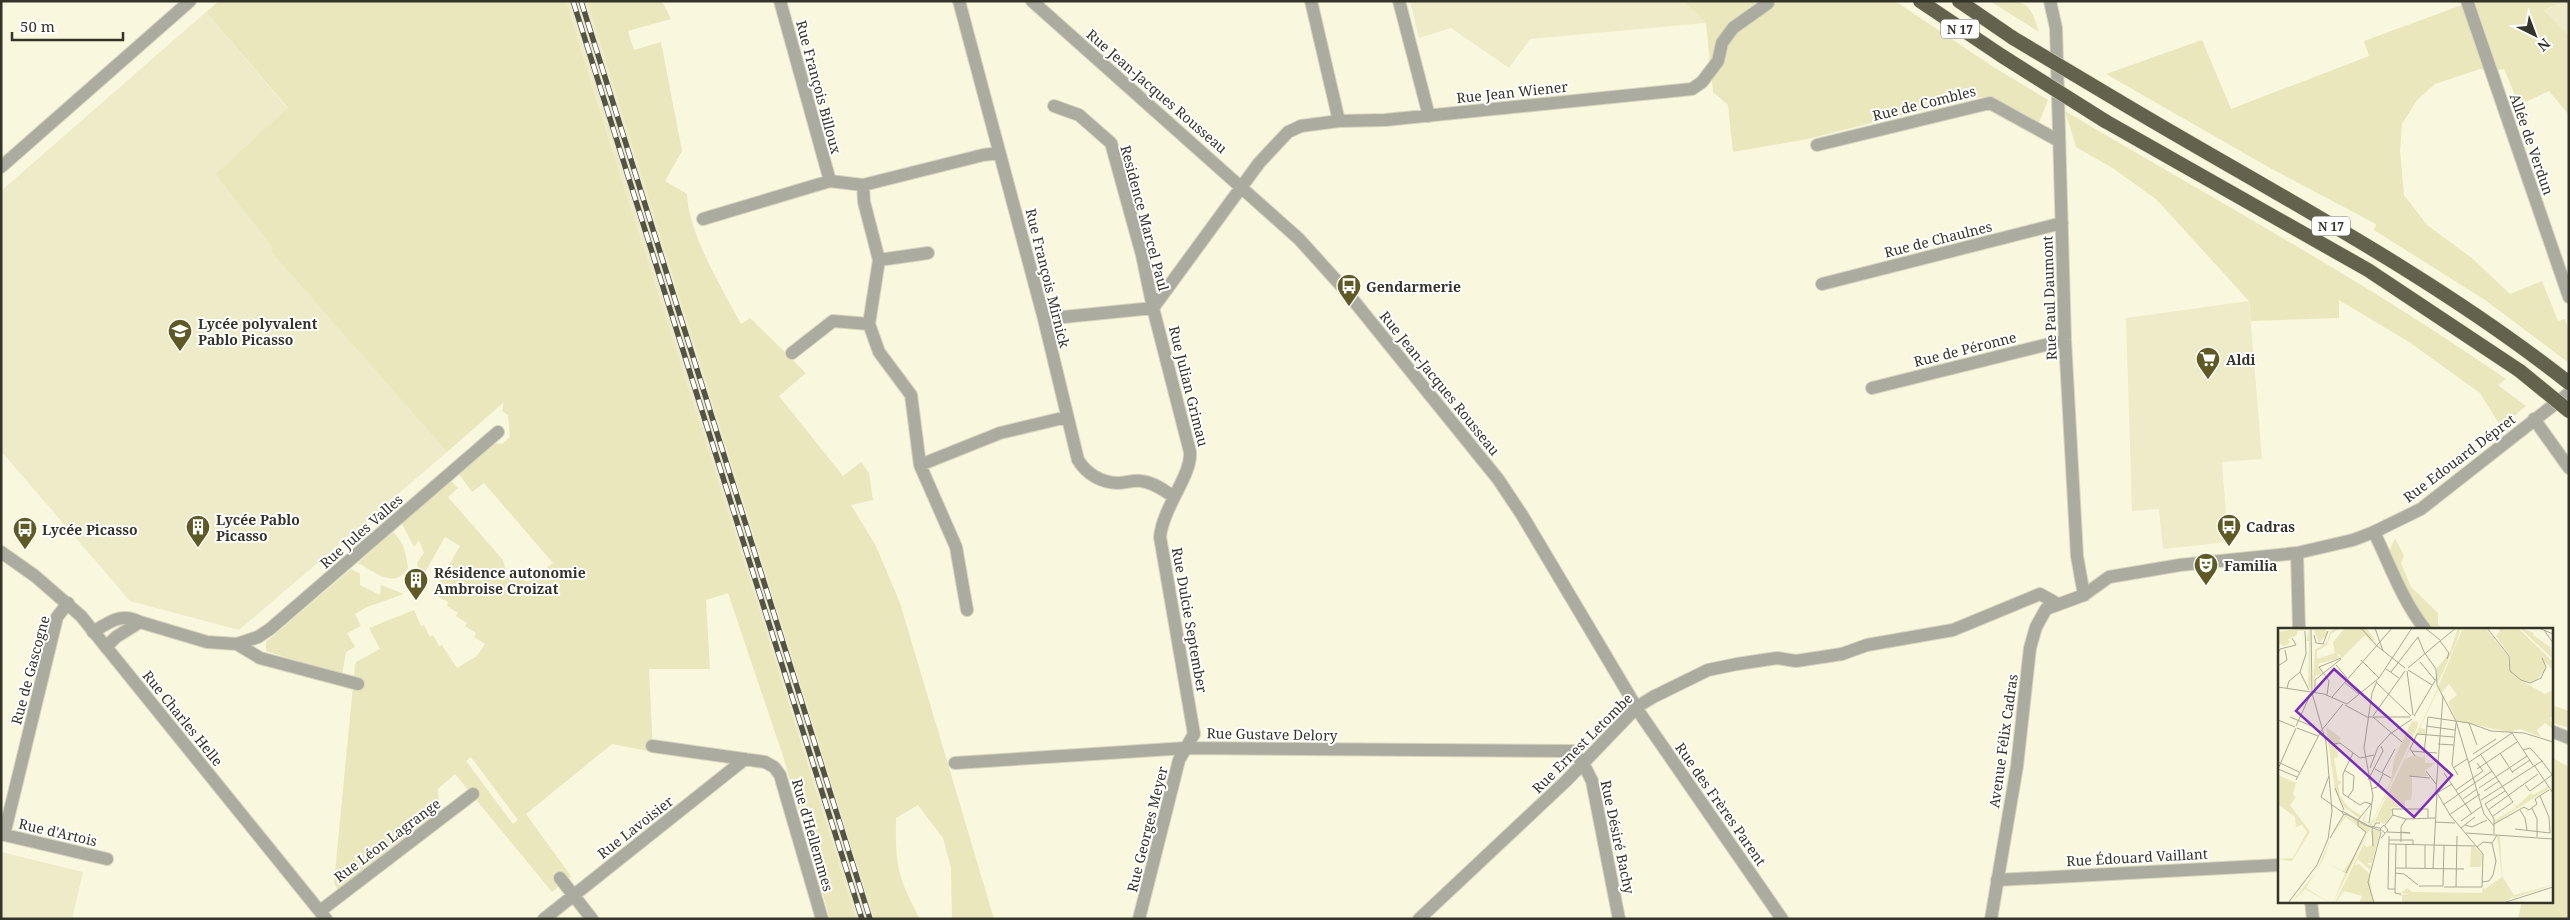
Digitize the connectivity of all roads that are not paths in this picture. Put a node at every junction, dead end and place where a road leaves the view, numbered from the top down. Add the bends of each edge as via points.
1 (190, 1) edge
2 (780, 1) edge
3 (959, 1) edge
4 (1032, 1) edge
5 (1311, 1) edge
6 (1399, 1) edge
7 (1920, 1) edge
8 (1959, 1) edge
9 (2050, 1) edge
10 (2467, 1) edge
11 (1768, 3) dead end
12 (1054, 106) dead end
13 (1429, 116) junction
14 (1339, 121) junction
15 (2059, 141) junction
16 (1817, 145) dead end
17 (999, 153) junction
18 (1, 167) edge
19 (830, 182) junction
20 (863, 185) junction
21 (1243, 187) junction
22 (703, 219) dead end
23 (2062, 222) junction
24 (928, 253) dead end
25 (879, 260) junction
26 (1822, 284) dead end
27 (2569, 297) edge
28 (1153, 308) junction
29 (1044, 319) junction
30 (869, 324) junction
31 (2065, 340) junction
32 (792, 353) dead end
33 (2569, 383) edge
34 (1872, 388) dead end
35 (2569, 393) edge
36 (2569, 411) edge
37 (1066, 417) junction
38 (2534, 419) junction
39 (498, 432) dead end
40 (920, 465) junction
41 (2569, 468) edge
42 (1172, 496) junction
43 (2374, 532) junction
44 (1, 552) edge
45 (2297, 552) junction
46 (2084, 595) junction
47 (68, 603) junction
48 (2058, 604) junction
49 (967, 610) dead end
50 (140, 622) junction
51 (2299, 628) edge
52 (2424, 628) edge
53 (93, 632) junction
54 (237, 644) junction
55 (106, 647) junction
56 (358, 684) dead end
57 (1637, 707) junction
58 (2552, 731) edge
59 (2569, 738) edge
60 (652, 746) dead end
61 (1186, 748) junction
62 (745, 759) junction
63 (1583, 763) junction
64 (955, 764) dead end
65 (474, 794) dead end
66 (2, 835) edge
67 (107, 860) dead end
68 (2278, 865) edge
69 (560, 878) dead end
70 (1997, 880) junction
71 (574, 895) junction
72 (2310, 902) edge
73 (323, 915) edge
74 (544, 919) edge
75 (592, 919) edge
76 (822, 919) edge
77 (1139, 919) edge
78 (1420, 919) edge
79 (1619, 919) edge
80 (1782, 919) edge
81 (1991, 919) edge
82 (2312, 919) edge

1 - 18 street
2 - 19 street, Rue François Billoux
3 - 17 street, Rue François Mirnick
4 - 21 street, Rue Jean-Jacques Rousseau
5 - 14 street
6 - 13 street
7 - 36 highway, N 17, bridge via 2105,121 2368,270 2520,371
8 - 33 highway, N 17, bridge via 2013,38 2377,253 2540,360
9 - 15 street, Rue Paul Daumont via 2056,28
10 - 27 street, Allée de Verdun
11 - 13 street, Rue Jean Wiener via 1734,28 1722,43 1718,61 1702,82 1692,89
12 - 28 street, Residence Marcel Paul via 1079,115 1111,143
13 - 14 street, Rue Jean Wiener
14 - 21 street, Rue Jean Wiener via 1301,126 1288,132 1259,163
15 - 16 street, Rue de Combles via 1990,103
15 - 23 street, Rue Paul Daumont
17 - 20 street
17 - 29 street, Rue François Mirnick
19 - 20 street
19 - 22 street
20 - 25 street via 864,202
21 - 28 street, Rue Jean Wiener
21 - 57 street, Rue Jean-Jacques Rousseau via 1326,267 1498,479
23 - 26 street, Rue de Chaulnes
23 - 31 street, Rue Paul Daumont
24 - 25 street
25 - 30 street
28 - 29 street
28 - 42 street, Rue Julian Grimau via 1190,452 1191,462
29 - 37 street, Rue François Mirnick
30 - 32 street via 833,321
30 - 40 street via 879,352 911,395
31 - 34 street, Rue de Péronne
31 - 46 street, Rue Paul Daumont via 2077,556
35 - 38 street, Rue Edouard Dépret
37 - 40 street via 1000,433
37 - 42 street, Rue François Mirnick via 1078,460 1085,470 1096,478 1116,483 1140,481 1154,484
38 - 41 street
38 - 43 street, Rue Edouard Dépret via 2421,508
39 - 54 street, Rue Jules Valles via 270,629
40 - 49 street via 956,547
42 - 61 street, Rue Dulcie September via 1161,523 1160,537 1193,721 1192,740
43 - 45 street, Rue Edouard Dépret
43 - 52 street via 2398,585
44 - 47 street, Rue Charles Helle
45 - 46 street, Rue Edouard Dépret via 2180,565 2109,577
45 - 51 street
46 - 48 street, Avenue Félix Cadras
47 - 53 street, Rue Charles Helle
47 - 66 street, Rue de Gascogne via 57,618
48 - 57 street, Rue Ernest Letombe via 2040,594 1953,630 1867,645 1842,654 1796,660 1777,658 1708,670
48 - 70 street, Avenue Félix Cadras via 2046,609 2030,648 2017,766
50 - 53 street via 123,617
50 - 54 street via 207,642
50 - 55 street
53 - 55 street, Rue Charles Helle
54 - 56 street via 260,658
55 - 73 street, Rue Charles Helle
57 - 63 street, Rue Ernest Letombe
57 - 80 street, Rue des Frères Parent
58 - 59 street
60 - 62 street, Rue d'Hellemmes
61 - 63 street, Rue Gustave Delory via 1572,751
61 - 64 street, Rue Gustave Delory
61 - 77 street, Rue Georges Meyer via 1180,760
62 - 71 street, Rue Lavoisier
62 - 76 street, Rue d'Hellemmes via 765,762 780,775
63 - 78 street, Rue Ernest Letombe
63 - 79 street, Rue Désiré Bachy via 1592,781
65 - 73 street, Rue Léon Lagrange
66 - 67 street, Rue d'Artois
68 - 70 street, Rue Édouard Vaillant
69 - 71 street
70 - 81 street, Avenue Félix Cadras
71 - 74 street, Rue Lavoisier
71 - 75 street
72 - 82 street

